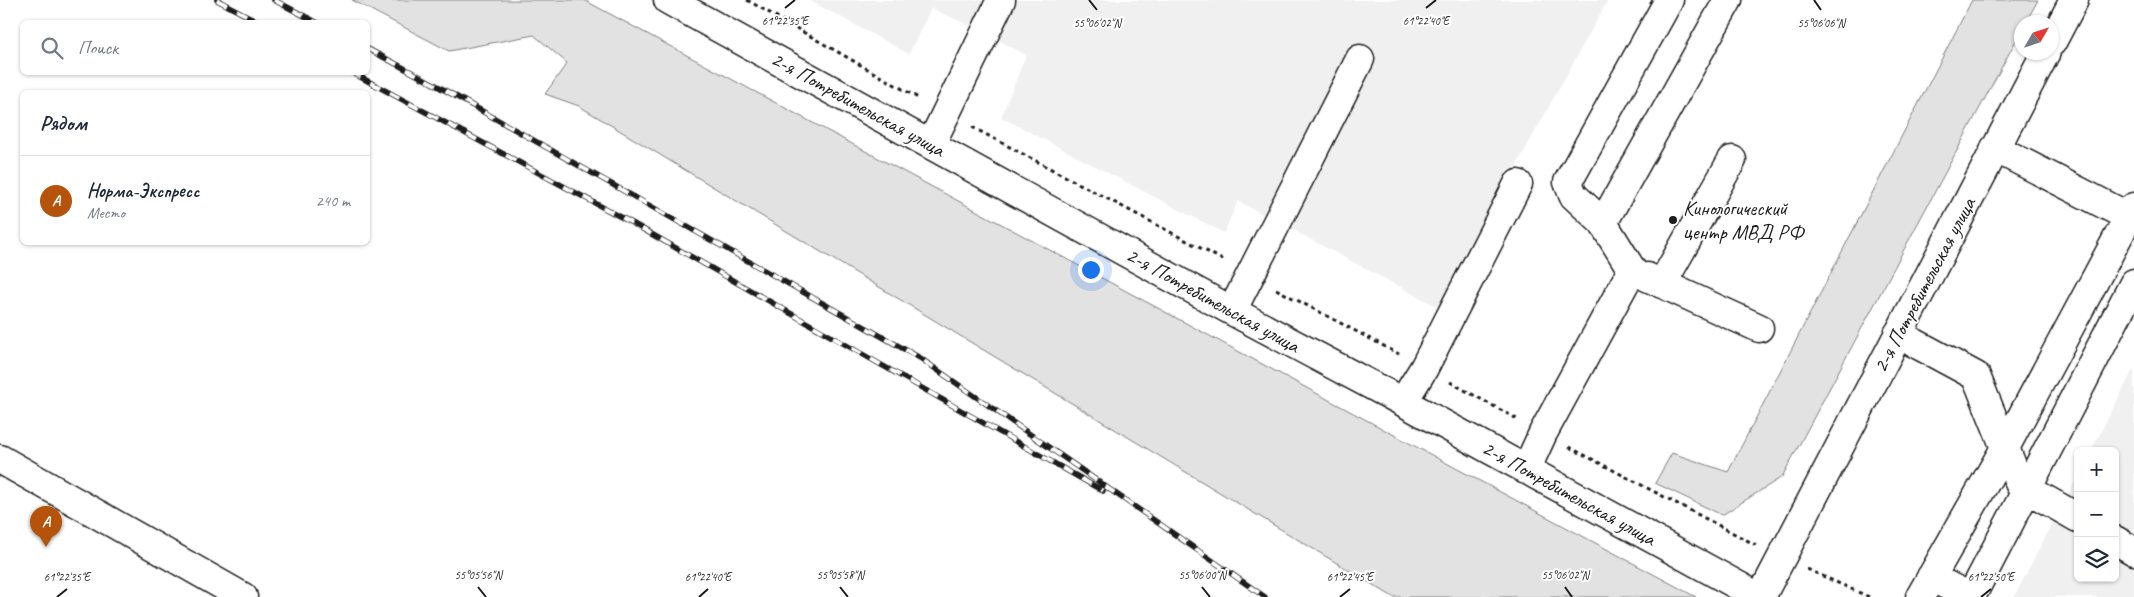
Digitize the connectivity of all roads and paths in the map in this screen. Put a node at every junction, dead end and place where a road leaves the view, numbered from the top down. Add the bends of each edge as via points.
1 (668, 0) edge
2 (747, 0) edge
3 (1001, 0) edge
4 (1669, 0) edge
5 (1728, 0) edge
6 (2074, 0) edge
7 (2059, 29) edge
8 (1360, 59) dead end
9 (2042, 60) edge
10 (945, 113) junction
11 (930, 144) junction
12 (1995, 148) junction
13 (1732, 160) dead end
14 (1518, 184) dead end
15 (2131, 212) edge
16 (1603, 223) junction
17 (1632, 270) junction
18 (1251, 275) junction
19 (2134, 283) edge
20 (1662, 284) junction
21 (1232, 311) junction
22 (1760, 328) dead end
23 (1898, 334) junction
24 (1424, 368) junction
25 (1403, 402) junction
26 (1543, 433) junction
27 (2005, 448) junction
28 (0, 458) edge
29 (1526, 470) junction
30 (2027, 489) junction
31 (2074, 516) edge
32 (2119, 542) edge
33 (2134, 551) edge
34 (1781, 558) junction
35 (1925, 587) edge
36 (243, 597) edge
37 (1760, 597) edge
38 (1869, 597) edge
39 (1971, 597) edge

1 - 11 street, 2-я Потребительская улица
2 - 10 path
3 - 10 street
4 - 16 street via 1568,182 1573,195
5 - 16 street
6 - 7 street
8 - 18 street
9 - 12 street, 2-я Потребительская улица
10 - 11 street
10 - 18 path
11 - 21 street, 2-я Потребительская улица
12 - 15 street
12 - 23 street, 2-я Потребительская улица
13 - 20 street
14 - 24 street
15 - 27 street
16 - 17 street
17 - 20 street
17 - 26 street
18 - 21 street
18 - 24 path
19 - 30 street
20 - 22 street
21 - 25 street, 2-я Потребительская улица
23 - 27 street via 1976,376
23 - 34 street, 2-я Потребительская улица
24 - 25 street
24 - 26 path
25 - 29 street, 2-я Потребительская улица
26 - 29 street
26 - 34 path
27 - 30 street via 2020,485
27 - 35 street
28 - 36 street
29 - 37 street, 2-я Потребительская улица
30 - 31 street
30 - 39 street
32 - 33 street
34 - 37 street, 2-я Потребительская улица
34 - 38 path
35 - 39 street

